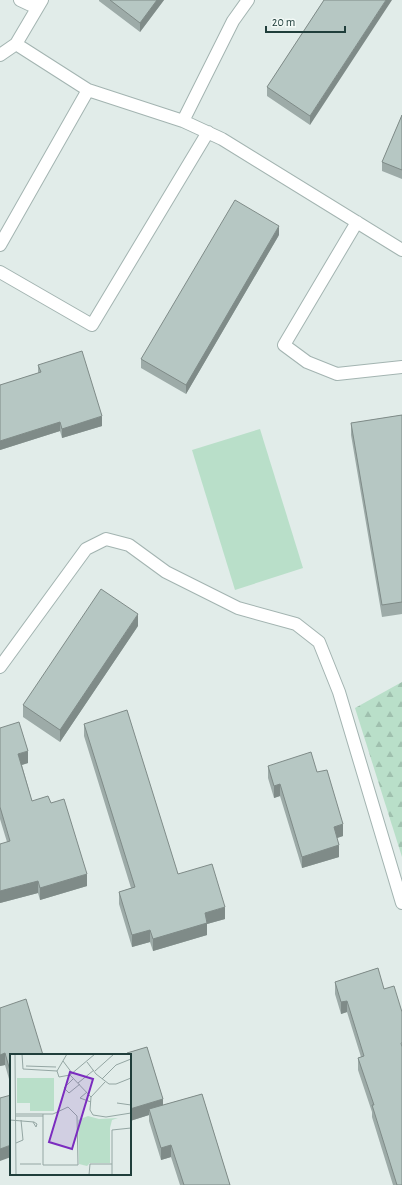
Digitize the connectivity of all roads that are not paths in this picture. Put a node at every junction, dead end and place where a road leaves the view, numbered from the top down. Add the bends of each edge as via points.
1 (20, 0) edge
2 (248, 0) edge
3 (40, 4) edge
4 (16, 44) junction
5 (0, 55) edge
6 (88, 90) junction
7 (182, 121) junction
8 (208, 132) junction
9 (356, 222) junction
10 (0, 245) edge
11 (402, 250) edge
12 (0, 272) edge
13 (402, 367) edge
14 (0, 667) edge
15 (402, 904) edge

1 - 3 lane
2 - 7 lane via 233,21
3 - 4 lane
4 - 5 lane
4 - 6 lane
6 - 7 lane
6 - 10 lane
7 - 8 lane
8 - 9 lane via 222,138
8 - 12 lane via 92,324
9 - 11 lane
9 - 13 lane via 284,345 307,362 337,374
14 - 15 lane via 86,549 106,539 129,545 166,572 238,608 296,624 319,642 339,692

